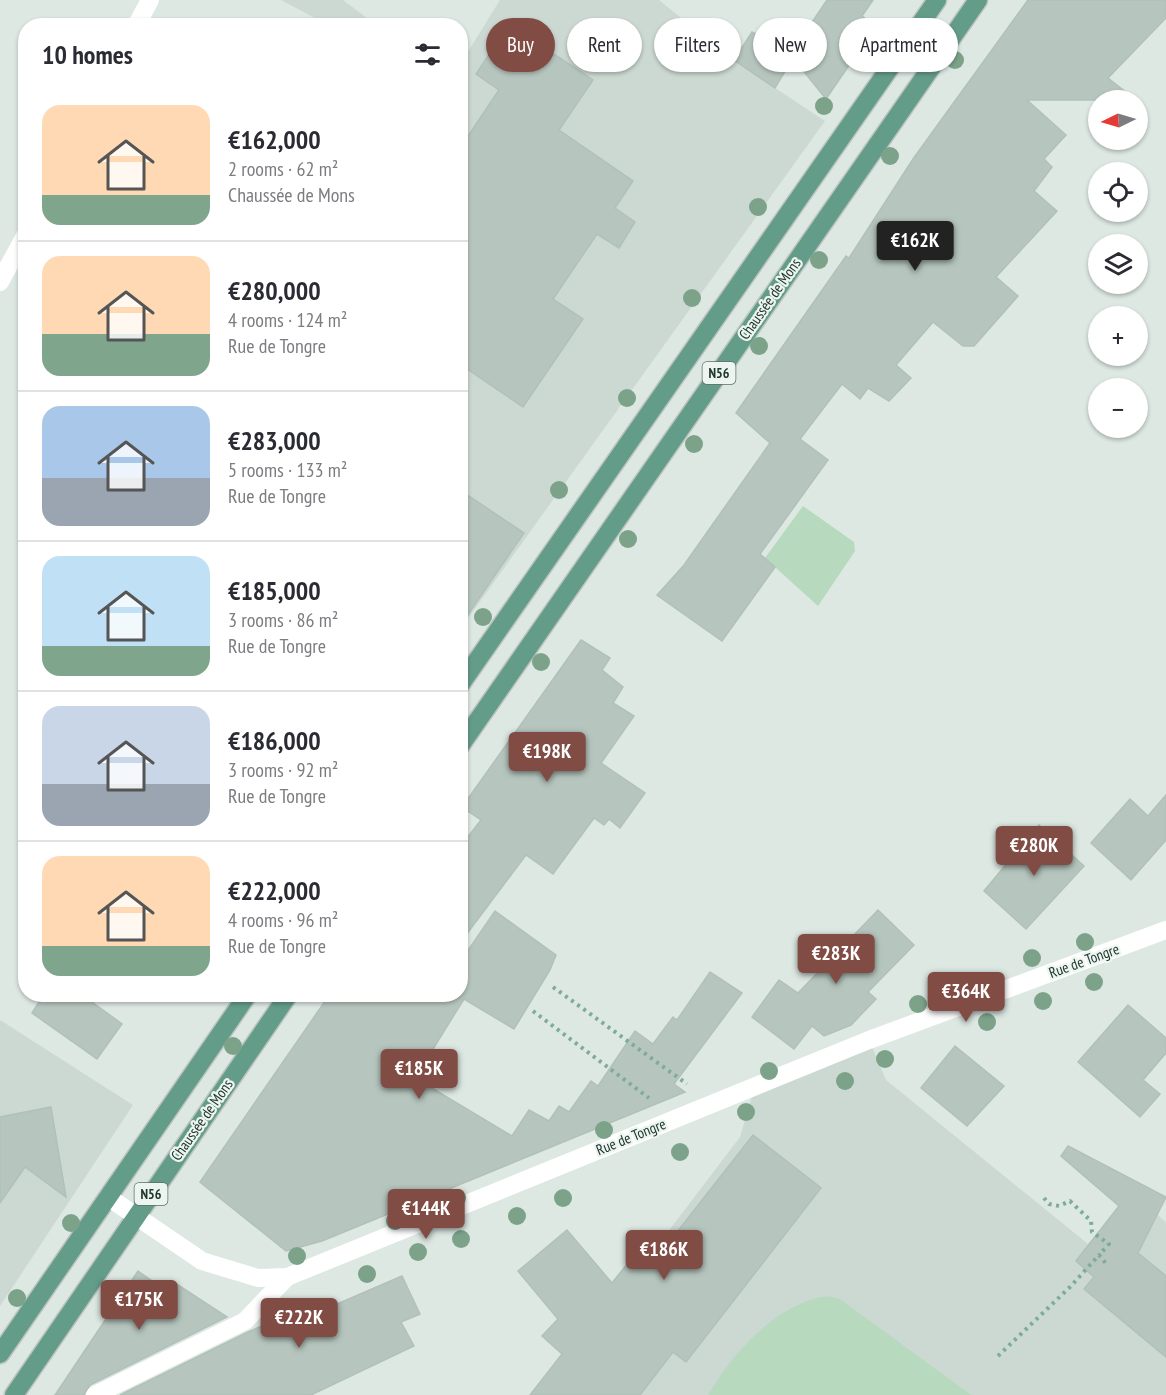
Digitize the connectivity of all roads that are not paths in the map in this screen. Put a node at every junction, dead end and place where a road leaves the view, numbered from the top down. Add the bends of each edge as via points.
1 (150, 0) edge
2 (937, 0) edge
3 (978, 0) edge
4 (140, 18) edge
5 (18, 249) edge
6 (0, 282) edge
7 (468, 674) edge
8 (468, 734) edge
9 (1166, 930) edge
10 (242, 1002) edge
11 (284, 1002) edge
12 (108, 1197) junction
13 (135, 1218) junction
14 (287, 1277) junction
15 (0, 1354) edge
16 (14, 1395) edge
17 (95, 1395) edge

1 - 4 street
2 - 7 main road, N56
3 - 8 main road, Chaussée de Mons / N56
5 - 6 street
9 - 14 street, Rue de Tongre via 869,1040
10 - 12 main road, N56
11 - 13 main road, Chaussée de Mons / N56
12 - 13 street, Rue de Tongre
12 - 15 main road, N56
13 - 14 street, Rue de Tongre via 202,1261 258,1278
13 - 16 main road, Chaussée de Mons / N56
14 - 17 street via 245,1321

